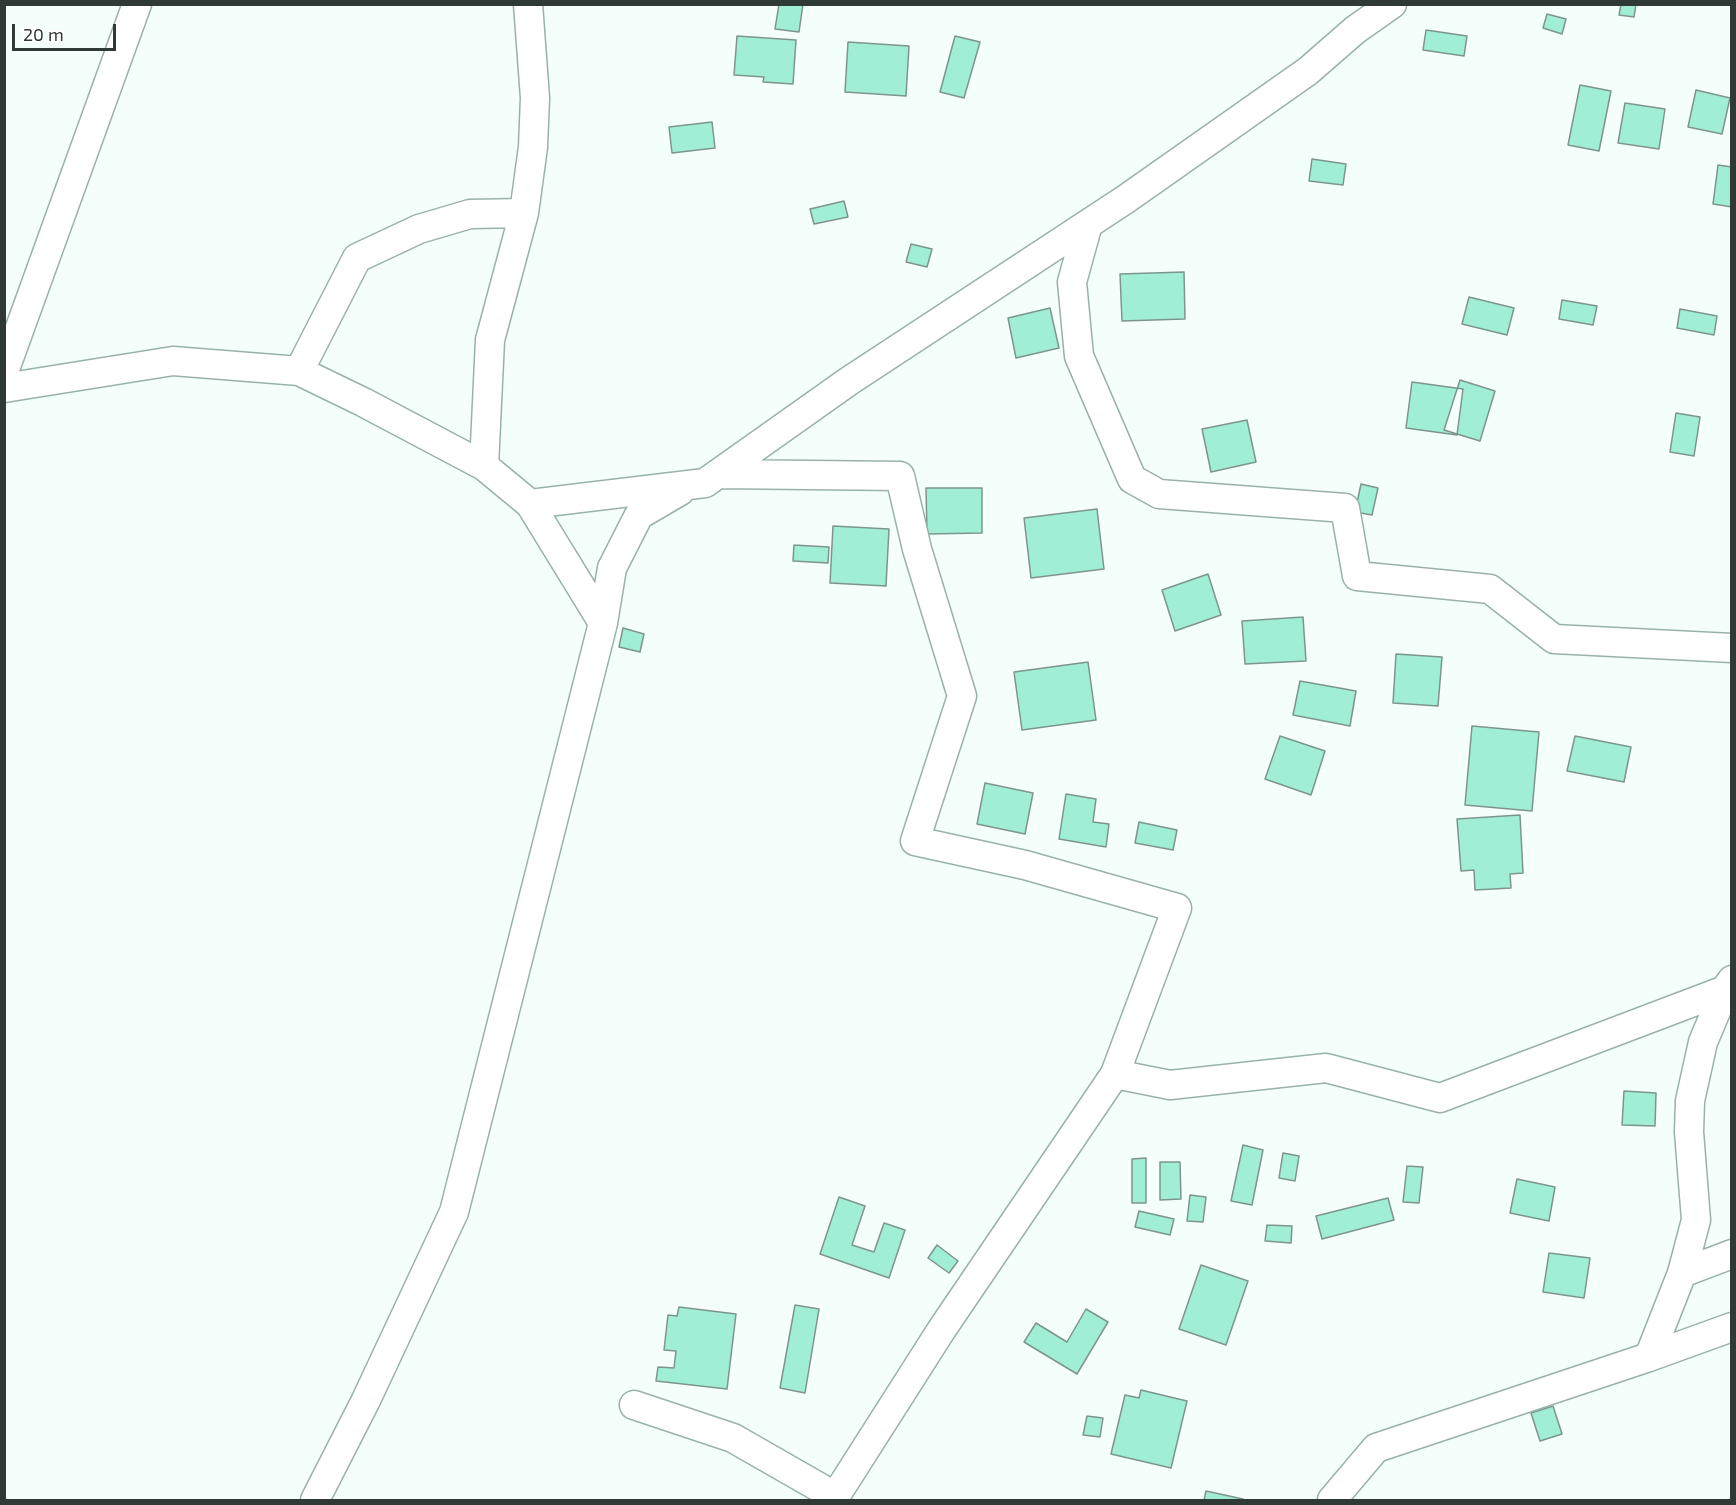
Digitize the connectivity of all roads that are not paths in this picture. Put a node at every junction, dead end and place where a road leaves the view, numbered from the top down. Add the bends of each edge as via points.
1 (137, 4) edge
2 (528, 4) edge
3 (1392, 4) edge
4 (524, 213) junction
5 (1088, 224) junction
6 (299, 371) junction
7 (4, 372) edge
8 (4, 388) edge
9 (483, 466) junction
10 (719, 474) junction
11 (691, 485) junction
12 (530, 504) junction
13 (603, 623) junction
14 (1731, 648) edge
15 (1728, 985) edge
16 (1115, 1074) junction
17 (1731, 1254) edge
18 (1682, 1273) junction
19 (1731, 1327) edge
20 (1649, 1357) junction
21 (634, 1405) dead end
22 (835, 1499) edge
23 (315, 1500) edge
24 (1332, 1500) edge

1 - 7 street
2 - 4 street via 535,98
3 - 5 street via 1308,71
4 - 6 street via 470,214 419,229 357,258
4 - 9 street via 490,340
5 - 10 street via 849,381
5 - 14 street via 1072,282 1079,356 1132,479 1159,494 1345,508 1357,576 1490,589 1554,639
6 - 8 street via 173,361
6 - 9 street
9 - 12 street
10 - 11 street via 705,483
10 - 16 street via 900,476 917,549 962,696 915,841 1024,865 1177,908
11 - 12 street
11 - 13 street via 639,515 612,568
12 - 13 street
13 - 23 street via 454,1212
15 - 16 street via 1440,1098 1326,1068 1170,1085
15 - 18 street via 1703,1042 1690,1101 1696,1220
16 - 22 street via 942,1329
17 - 18 street
18 - 20 street
19 - 20 street
20 - 24 street via 1376,1448
21 - 22 street via 733,1438

